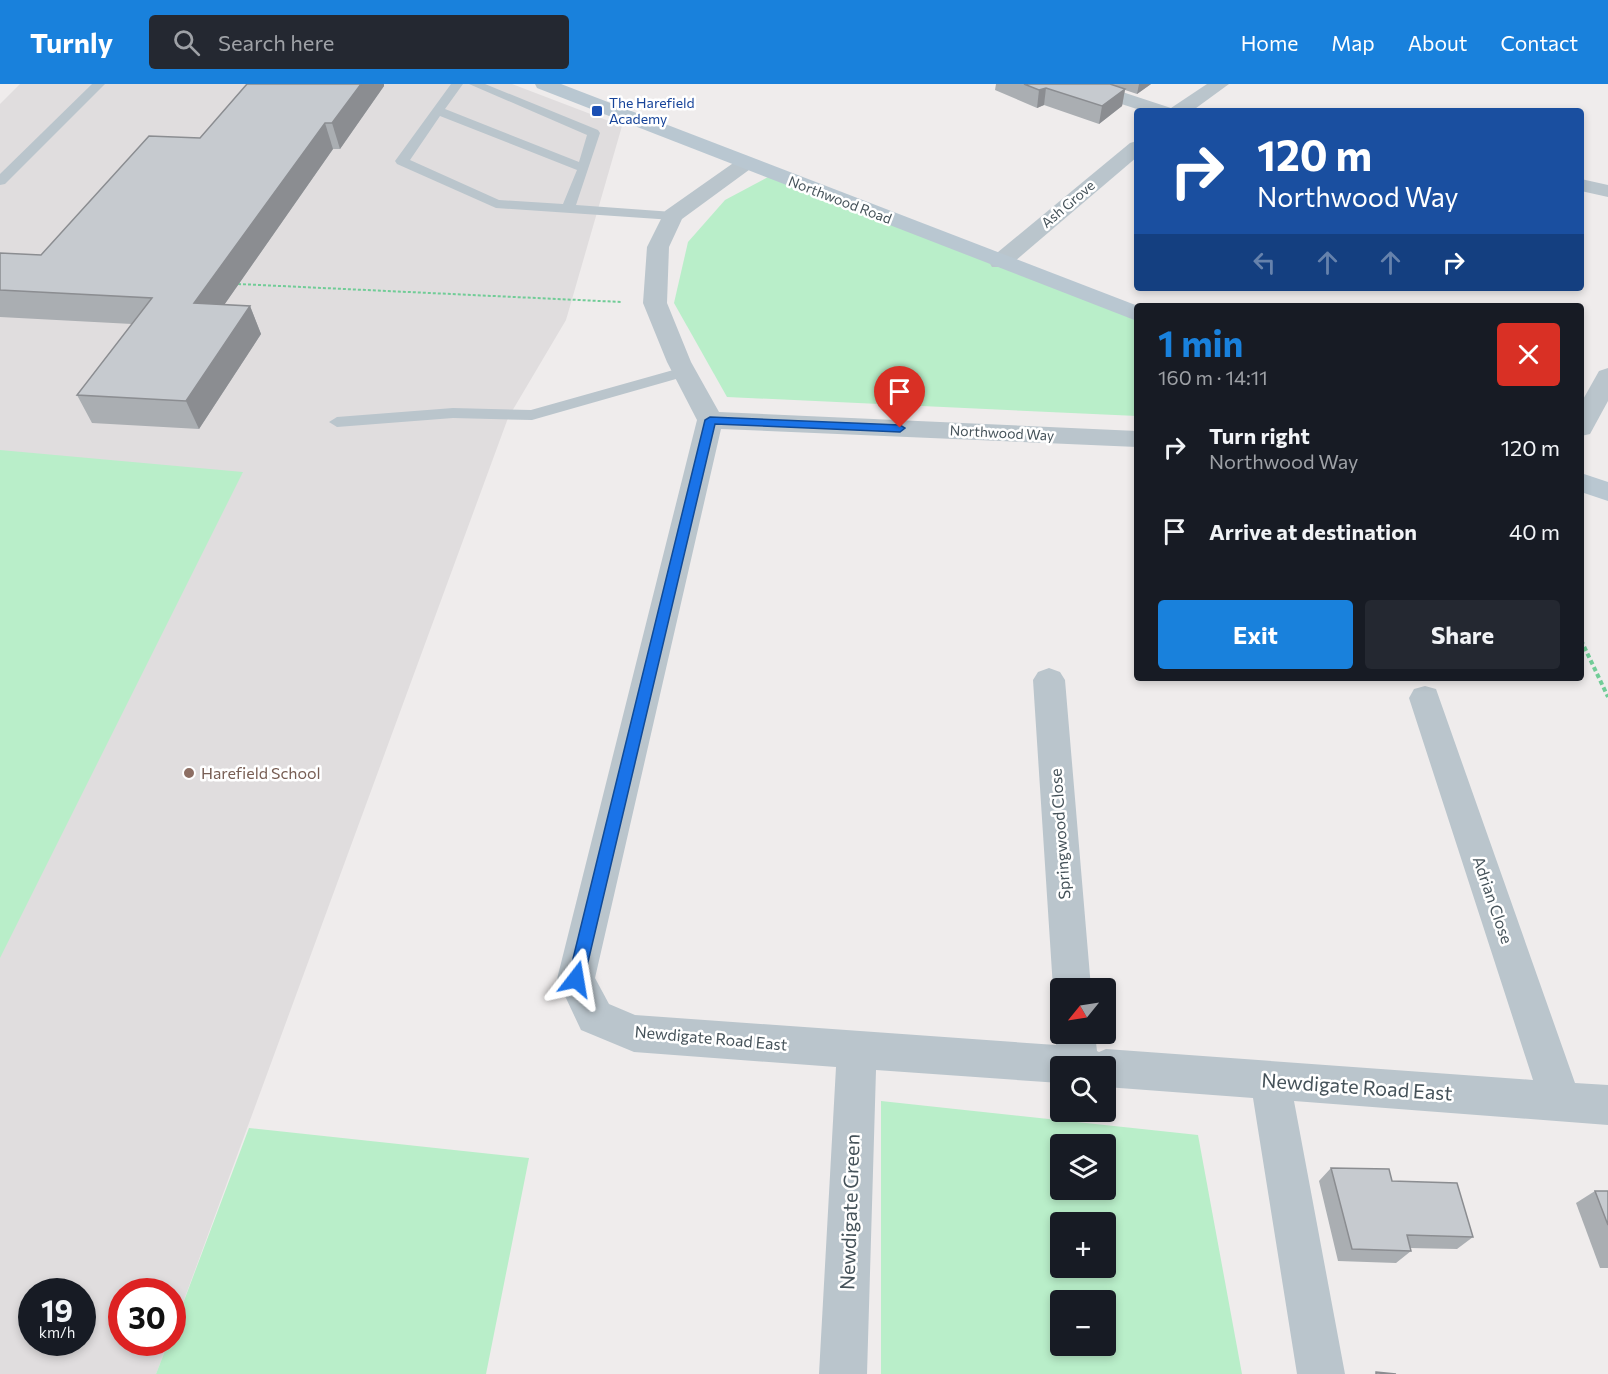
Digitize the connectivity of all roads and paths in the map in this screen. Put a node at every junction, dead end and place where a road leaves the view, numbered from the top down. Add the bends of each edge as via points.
1 (99, 84) edge
2 (457, 84) edge
3 (475, 84) edge
4 (544, 84) edge
5 (1079, 84) edge
6 (1220, 84) edge
7 (1154, 108) edge
8 (1184, 108) edge
9 (440, 111) junction
10 (1134, 150) edge
11 (746, 163) junction
12 (584, 168) junction
13 (0, 181) edge
14 (1584, 186) edge
15 (1608, 191) edge
16 (567, 208) junction
17 (673, 216) junction
18 (1000, 262) junction
19 (238, 284) dead end
20 (655, 303) junction
21 (1134, 313) edge
22 (684, 372) junction
23 (1608, 376) edge
24 (710, 420) junction
25 (337, 422) dead end
26 (1584, 422) edge
27 (1134, 439) edge
28 (1584, 483) edge
29 (1608, 492) edge
30 (1584, 646) edge
31 (1049, 680) dead end
32 (1608, 697) edge
33 (1425, 698) dead end
34 (1071, 978) edge
35 (856, 1050) junction
36 (1050, 1064) edge
37 (1116, 1069) edge
38 (1270, 1080) junction
39 (1561, 1101) junction
40 (1608, 1105) edge
41 (843, 1374) edge
42 (1321, 1374) edge

1 - 13 lane
2 - 9 lane
3 - 12 lane via 594,133
4 - 11 street, Northwood Road
5 - 7 street
6 - 8 street
9 - 12 lane
9 - 16 lane via 402,161 496,204
10 - 18 street, Ash Grove
11 - 17 street
11 - 18 street, Northwood Road
12 - 16 lane
14 - 15 street
16 - 17 lane
17 - 20 street via 658,247
18 - 21 street, Northwood Road
19 - 20 path
20 - 22 street
22 - 24 street
22 - 25 lane via 532,415 453,413
23 - 26 street
24 - 27 street, Northwood Way
24 - 35 street, Newdigate Road East via 576,979 595,1017 634,1033
28 - 29 street
30 - 32 path
31 - 34 street, Springwood Close
33 - 39 street, Adrian Close
35 - 36 street, Newdigate Road East
35 - 41 street, Newdigate Green
37 - 38 street, Newdigate Road East
38 - 39 street, Newdigate Road East
38 - 42 street
39 - 40 street, Newdigate Road East

